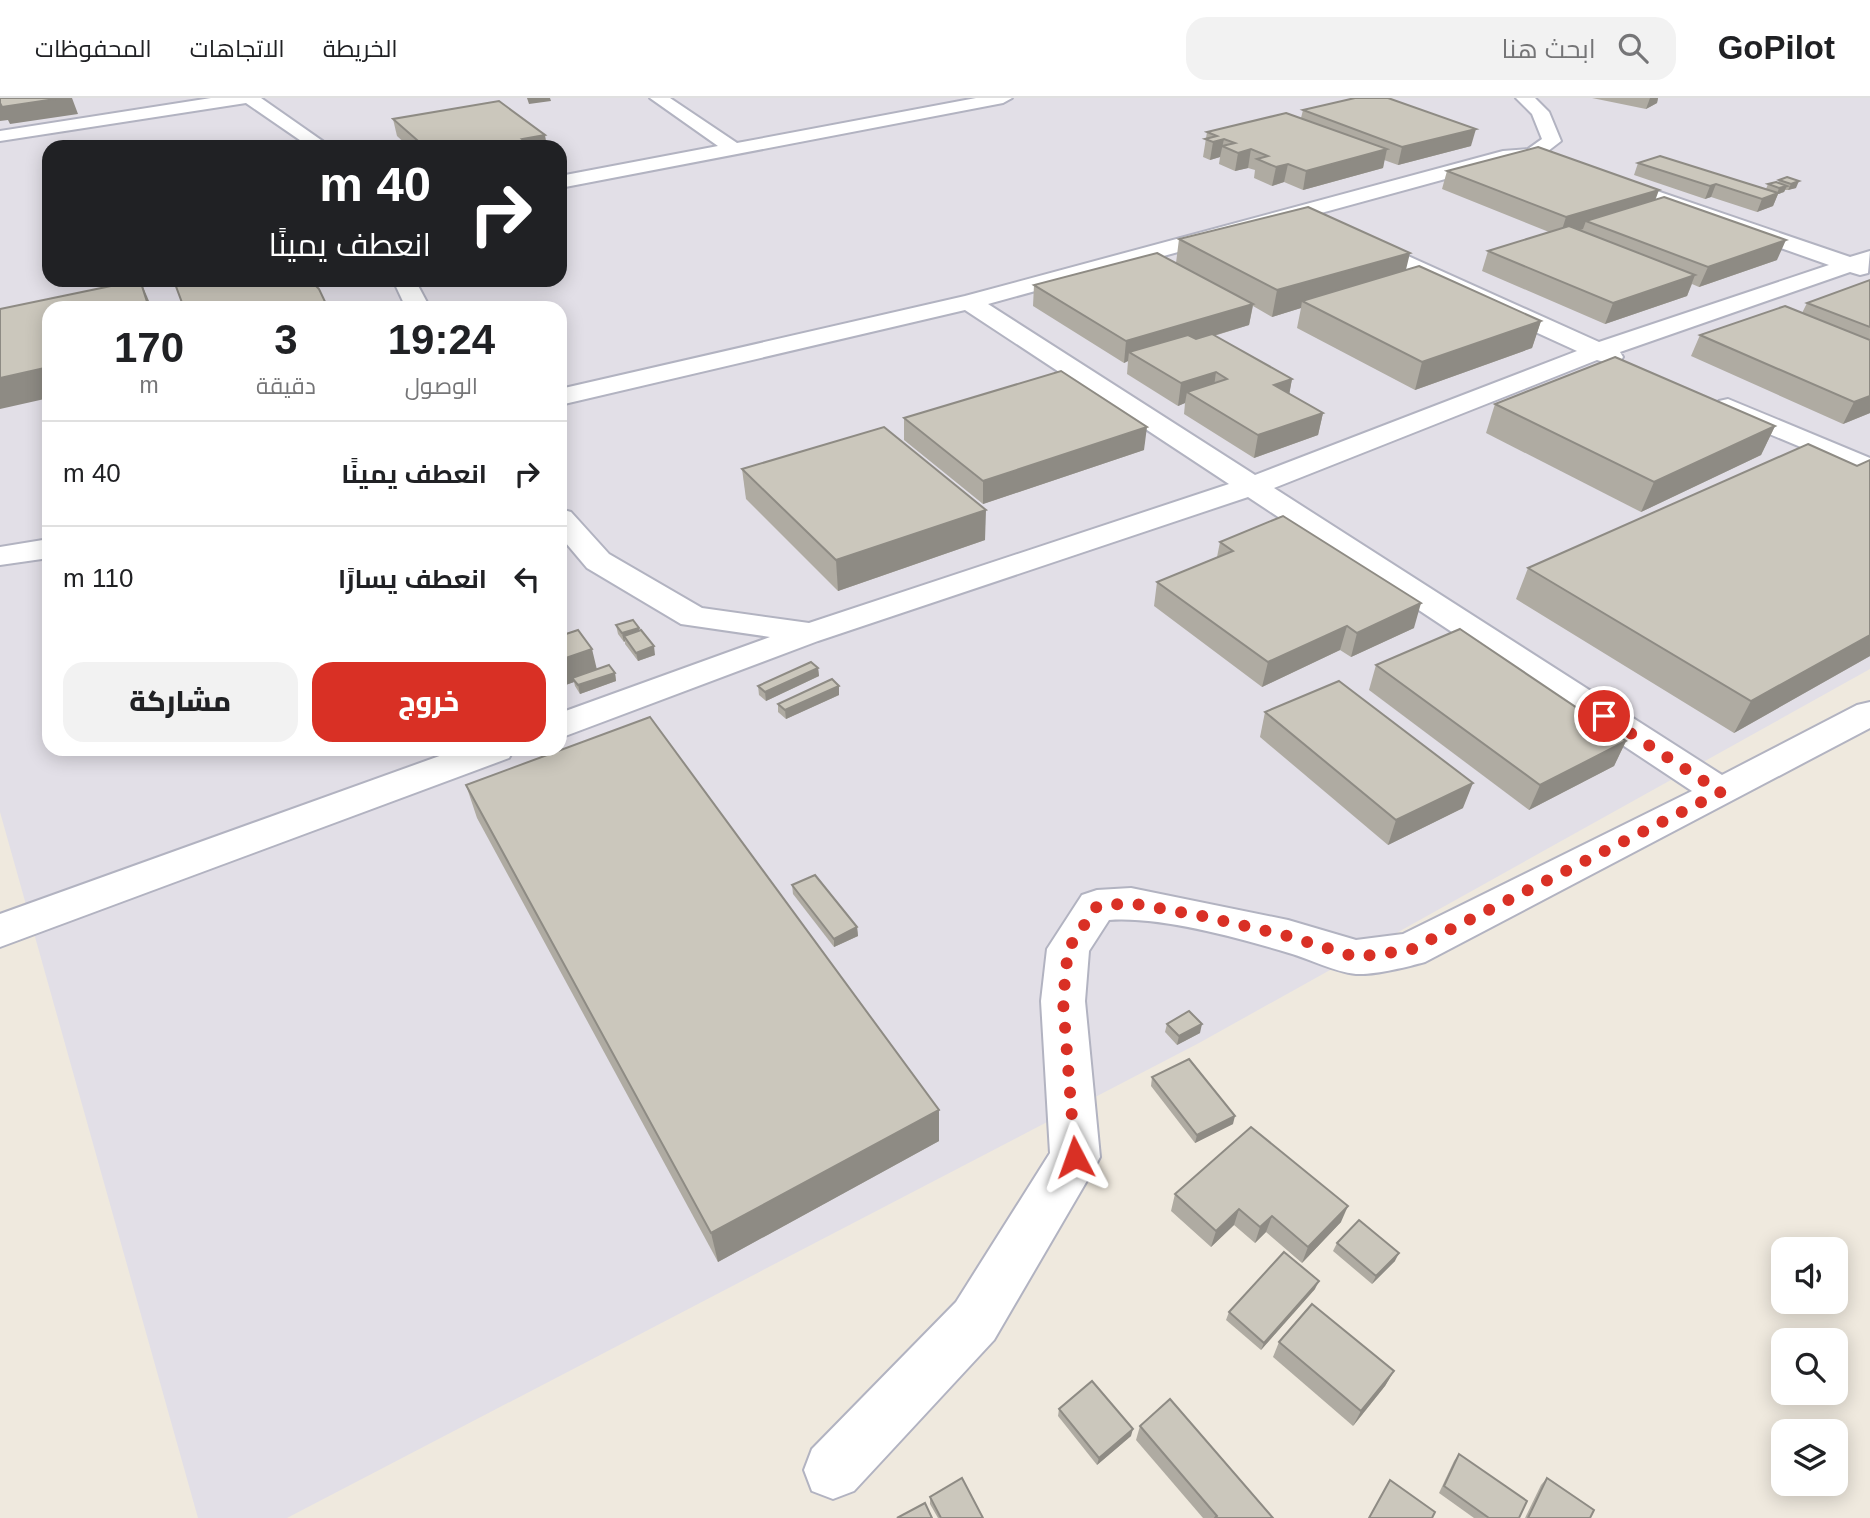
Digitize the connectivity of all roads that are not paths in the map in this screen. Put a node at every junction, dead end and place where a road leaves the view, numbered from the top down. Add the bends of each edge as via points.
1 (244, 98) edge
2 (250, 98) edge
3 (659, 98) edge
4 (1003, 98) edge
5 (1525, 98) edge
6 (0, 136) edge
7 (312, 140) edge
8 (734, 149) junction
9 (1532, 154) junction
10 (1557, 163) edge
11 (1583, 172) edge
12 (567, 181) edge
13 (1295, 213) junction
14 (1864, 265) edge
15 (969, 302) junction
16 (1598, 351) junction
17 (1635, 367) edge
18 (567, 395) edge
19 (1709, 398) edge
20 (1870, 468) edge
21 (1253, 486) junction
22 (567, 526) edge
23 (42, 550) edge
24 (0, 555) edge
25 (811, 634) junction
26 (1870, 713) edge
27 (567, 723) edge
28 (477, 756) edge
29 (1721, 792) junction
30 (0, 931) edge
31 (834, 1470) dead end

1 - 6 street
2 - 7 street
3 - 8 street
4 - 8 street
5 - 9 street via 1540,112 1552,141
8 - 12 street
9 - 10 street
9 - 13 street via 1510,155
11 - 14 street
13 - 15 street
13 - 16 street
14 - 16 street
15 - 18 street
15 - 21 street
16 - 17 street
16 - 21 street
19 - 20 street
21 - 25 street
21 - 29 street
22 - 25 street via 598,561 693,617
23 - 24 street
25 - 27 street
26 - 29 street
28 - 30 street
29 - 31 street via 1410,950 1356,957 1202,916 1131,903 1097,906 1068,949 1063,1001 1075,1157 975,1321

